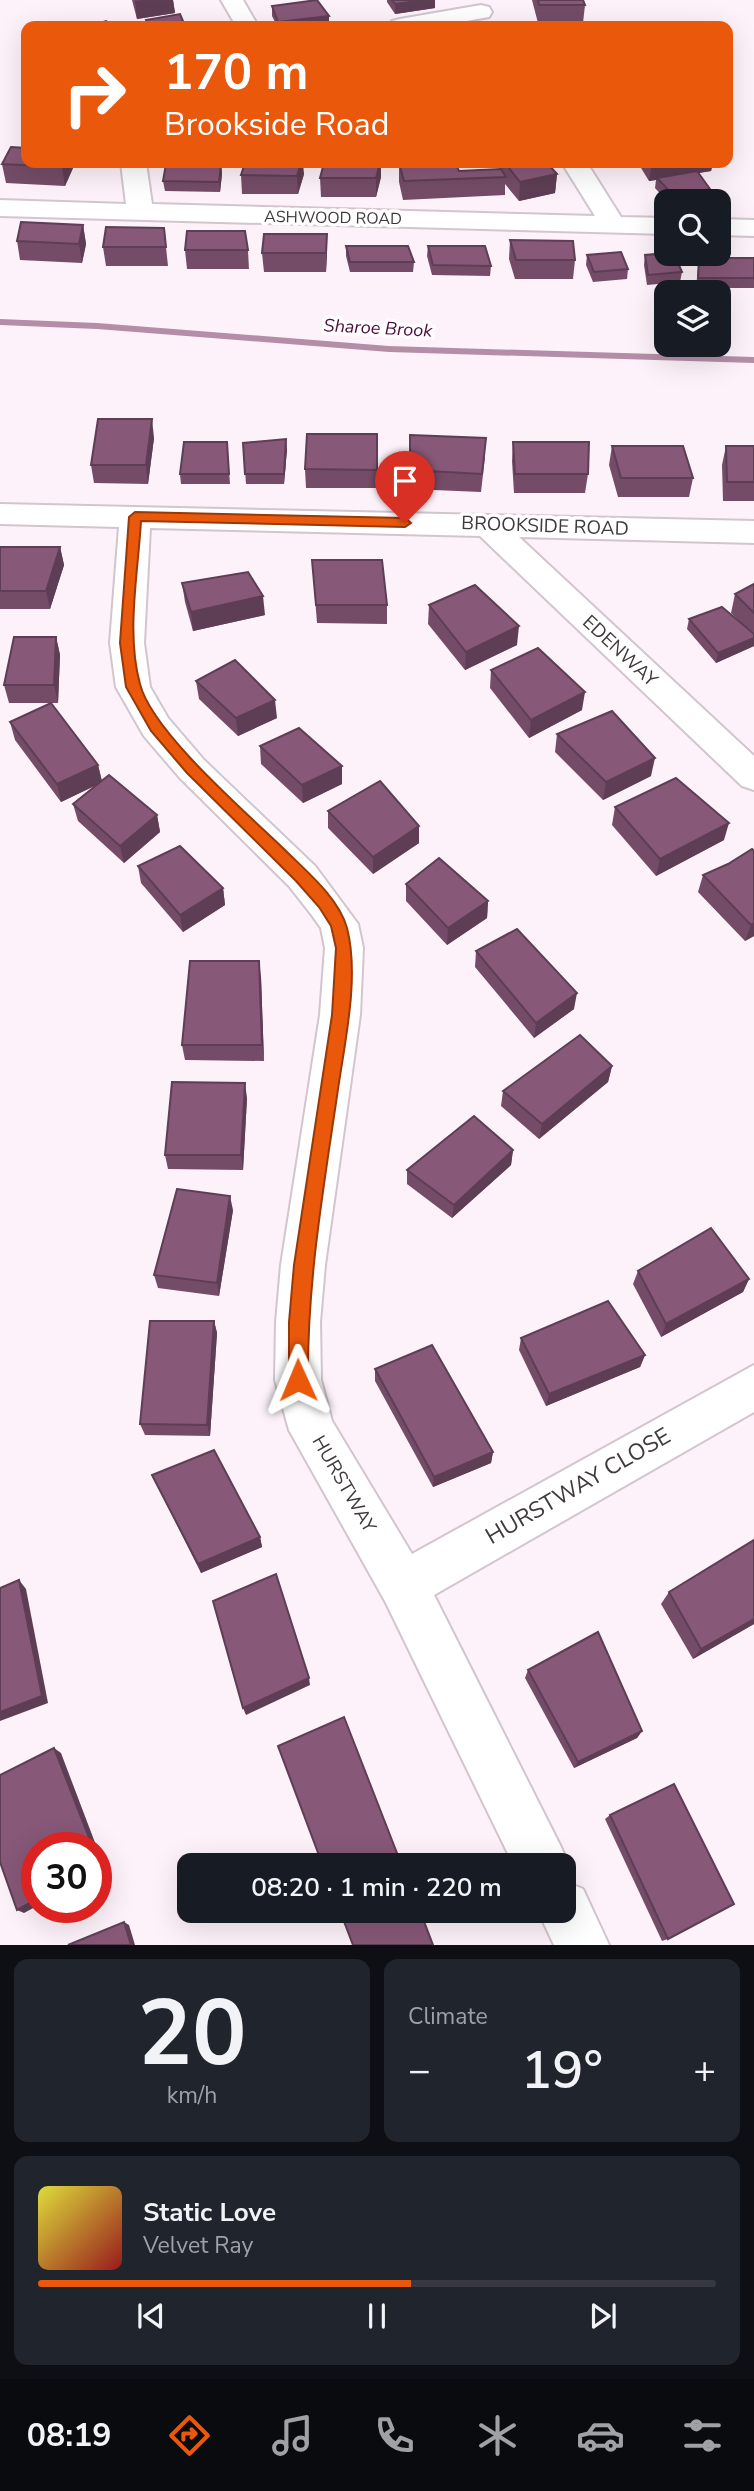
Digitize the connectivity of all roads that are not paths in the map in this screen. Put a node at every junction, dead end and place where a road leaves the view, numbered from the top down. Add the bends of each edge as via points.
1 (232, 0) edge
2 (481, 13) edge
3 (244, 21) edge
4 (431, 21) edge
5 (135, 168) edge
6 (578, 168) edge
7 (0, 208) edge
8 (140, 213) junction
9 (613, 225) junction
10 (654, 226) edge
11 (731, 227) edge
12 (754, 228) edge
13 (0, 514) edge
14 (135, 517) junction
15 (486, 524) junction
16 (754, 532) edge
17 (754, 777) edge
18 (754, 1387) edge
19 (403, 1586) junction
20 (536, 1853) edge
21 (571, 1923) edge
22 (582, 1945) edge

1 - 3 street
2 - 4 street
5 - 8 street
6 - 9 street
7 - 8 street, ASHWOOD ROAD
8 - 9 street, ASHWOOD ROAD
9 - 10 street, ASHWOOD ROAD
11 - 12 street
13 - 14 street, BROOKSIDE ROAD
14 - 15 street, BROOKSIDE ROAD
14 - 19 street, HURSTWAY via 127,643 133,687 156,727 183,759 302,876 339,924 344,948 340,1015 303,1265 298,1380 312,1430
15 - 16 street, BROOKSIDE ROAD
15 - 17 street, EDENWAY
18 - 19 street, HURSTWAY CLOSE
19 - 20 street, HURSTWAY
21 - 22 street

